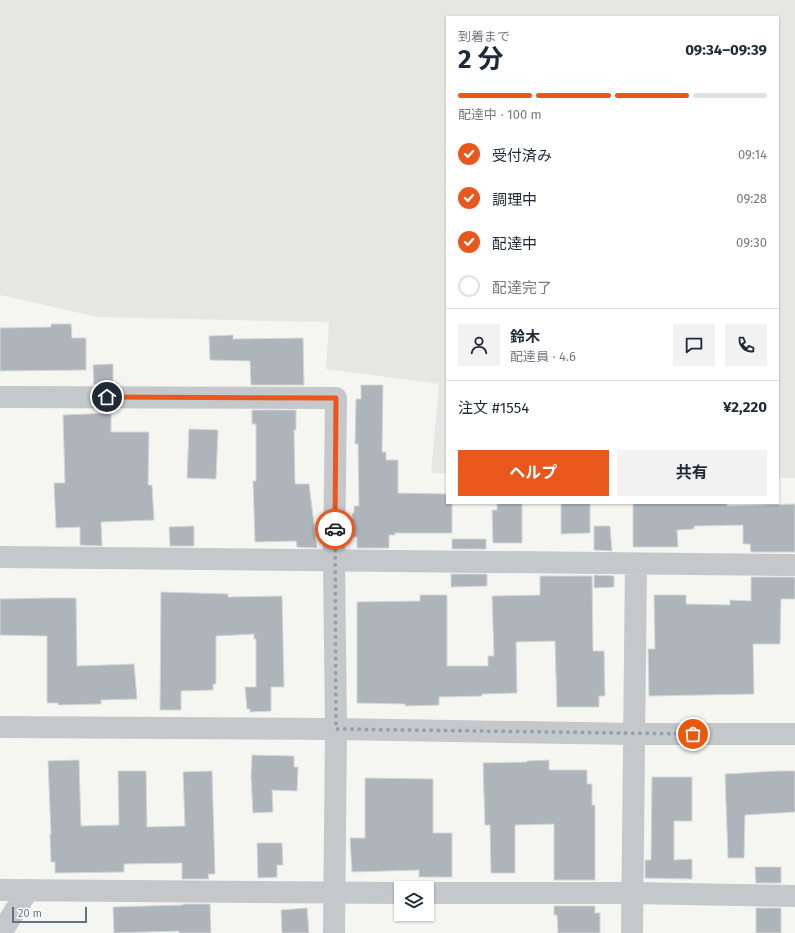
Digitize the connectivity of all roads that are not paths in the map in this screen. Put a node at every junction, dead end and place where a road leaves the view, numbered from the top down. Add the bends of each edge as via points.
1 (0, 397) edge
2 (0, 557) edge
3 (334, 561) junction
4 (636, 564) junction
5 (795, 566) edge
6 (0, 727) edge
7 (336, 729) junction
8 (635, 734) junction
9 (795, 734) edge
10 (0, 890) edge
11 (28, 890) junction
12 (335, 892) junction
13 (394, 893) edge
14 (434, 893) edge
15 (632, 893) junction
16 (795, 896) edge
17 (1, 933) edge
18 (334, 933) edge
19 (632, 933) edge

1 - 3 street via 336,398
2 - 3 street
3 - 4 street
3 - 7 street
4 - 5 street
4 - 8 street
6 - 7 street
7 - 8 street
7 - 12 street
8 - 9 street
8 - 15 street
10 - 11 street
11 - 12 street
11 - 17 street
12 - 13 street
12 - 18 street
14 - 15 street
15 - 16 street
15 - 19 street

